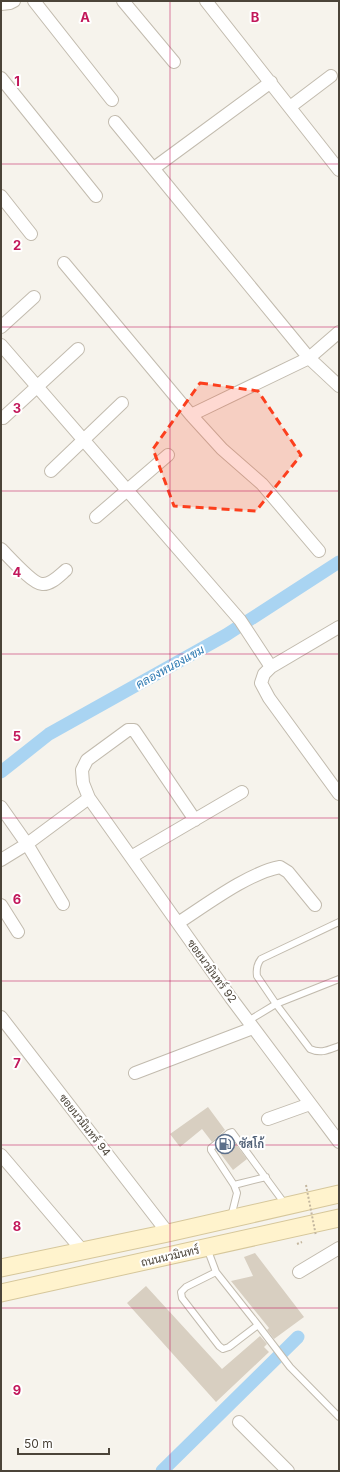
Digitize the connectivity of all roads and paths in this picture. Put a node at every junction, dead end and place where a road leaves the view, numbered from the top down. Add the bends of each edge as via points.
1 (14, 1) edge
2 (34, 1) edge
3 (123, 1) edge
4 (206, 1) edge
5 (1, 4) edge
6 (174, 62) dead end
7 (331, 76) dead end
8 (1, 78) edge
9 (271, 82) junction
10 (112, 100) dead end
11 (290, 107) junction
12 (115, 122) dead end
13 (154, 168) junction
14 (339, 170) edge
15 (1, 196) edge
16 (96, 196) dead end
17 (31, 234) dead end
18 (64, 263) dead end
19 (34, 297) dead end
20 (1, 327) edge
21 (339, 332) edge
22 (1, 346) edge
23 (78, 349) dead end
24 (309, 358) junction
25 (339, 386) edge
26 (37, 387) junction
27 (122, 403) dead end
28 (191, 415) junction
29 (3, 418) dead end
30 (84, 440) junction
31 (168, 455) dead end
32 (51, 471) dead end
33 (127, 490) junction
34 (96, 517) dead end
35 (1, 549) edge
36 (319, 551) dead end
37 (66, 570) dead end
38 (337, 632) edge
39 (271, 667) junction
40 (242, 792) dead end
41 (339, 794) edge
42 (89, 798) junction
43 (1, 807) edge
44 (195, 820) junction
45 (27, 844) junction
46 (131, 857) junction
47 (1, 860) edge
48 (63, 904) dead end
49 (1, 905) edge
50 (315, 905) dead end
51 (339, 922) edge
52 (178, 923) junction
53 (18, 932) dead end
54 (339, 979) edge
55 (276, 1004) junction
56 (1, 1016) edge
57 (251, 1024) junction
58 (339, 1046) edge
59 (135, 1073) dead end
60 (310, 1104) junction
61 (268, 1119) dead end
62 (339, 1142) edge
63 (1, 1155) edge
64 (266, 1178) junction
65 (234, 1185) junction
66 (306, 1185) dead end
67 (339, 1194) edge
68 (286, 1206) junction
69 (231, 1219) junction
70 (338, 1220) edge
71 (168, 1233) junction
72 (316, 1236) dead end
73 (207, 1248) junction
74 (339, 1248) edge
75 (82, 1250) junction
76 (172, 1256) junction
77 (1, 1268) edge
78 (216, 1272) junction
79 (299, 1272) dead end
80 (1, 1293) edge
81 (258, 1326) junction
82 (339, 1418) edge
83 (239, 1422) dead end
84 (288, 1471) edge

1 - 5 street
2 - 10 street
3 - 6 street
4 - 9 street
7 - 11 street
8 - 16 street
9 - 11 street
9 - 13 street
11 - 14 street
12 - 13 street
13 - 24 street
15 - 17 street
18 - 28 street
19 - 20 street
21 - 24 street
22 - 26 street
23 - 26 street
24 - 25 street
24 - 28 street
26 - 29 street
26 - 30 street
27 - 30 street
28 - 36 street via 222,449 262,484
30 - 32 street
30 - 33 street
31 - 33 street
33 - 34 street
33 - 39 street via 240,620
35 - 37 street via 34,581 42,584 50,583
38 - 39 street
39 - 41 street via 261,682 269,698
40 - 44 street
42 - 44 street, ซอยนวมินทร์ 92 via 83,783 82,770 86,760 128,730 134,730
42 - 45 street
42 - 46 street, ซอยนวมินทร์ 92
43 - 45 street
44 - 46 street
45 - 47 street
45 - 48 street
46 - 52 street, ซอยนวมินทร์ 92
49 - 53 street
50 - 52 street via 288,872 280,867 268,869 240,884
51 - 55 lane via 261,959 256,971 257,976
52 - 57 street, ซอยนวมินทร์ 92
54 - 55 lane
55 - 57 lane
55 - 58 lane via 310,1049 323,1052
56 - 71 street, ซอยนวมินทร์ 94
57 - 59 street
57 - 60 street, ซอยนวมินทร์ 92
60 - 61 street
60 - 62 street, ซอยนวมินทร์ 92
63 - 75 street
64 - 65 lane
64 - 65 lane via 234,1134 229,1133 211,1150
64 - 68 lane
65 - 69 lane via 237,1193
66 - 72 path, bridge
67 - 68 main road, ถนนนวมินทร์
68 - 69 main road, ถนนนวมินทร์
69 - 71 main road, ถนนนวมินทร์
70 - 73 main road, ถนนนวมินทร์
71 - 75 main road, ถนนนวมินทร์
71 - 76 main road
73 - 76 main road, ถนนนวมินทร์
73 - 78 lane
74 - 79 street
75 - 77 main road, ถนนนวมินทร์
76 - 80 main road, ถนนนวมินทร์
78 - 81 lane
78 - 81 lane via 181,1292 182,1298 219,1346 223,1349 229,1347
81 - 82 lane via 290,1367
83 - 84 street

